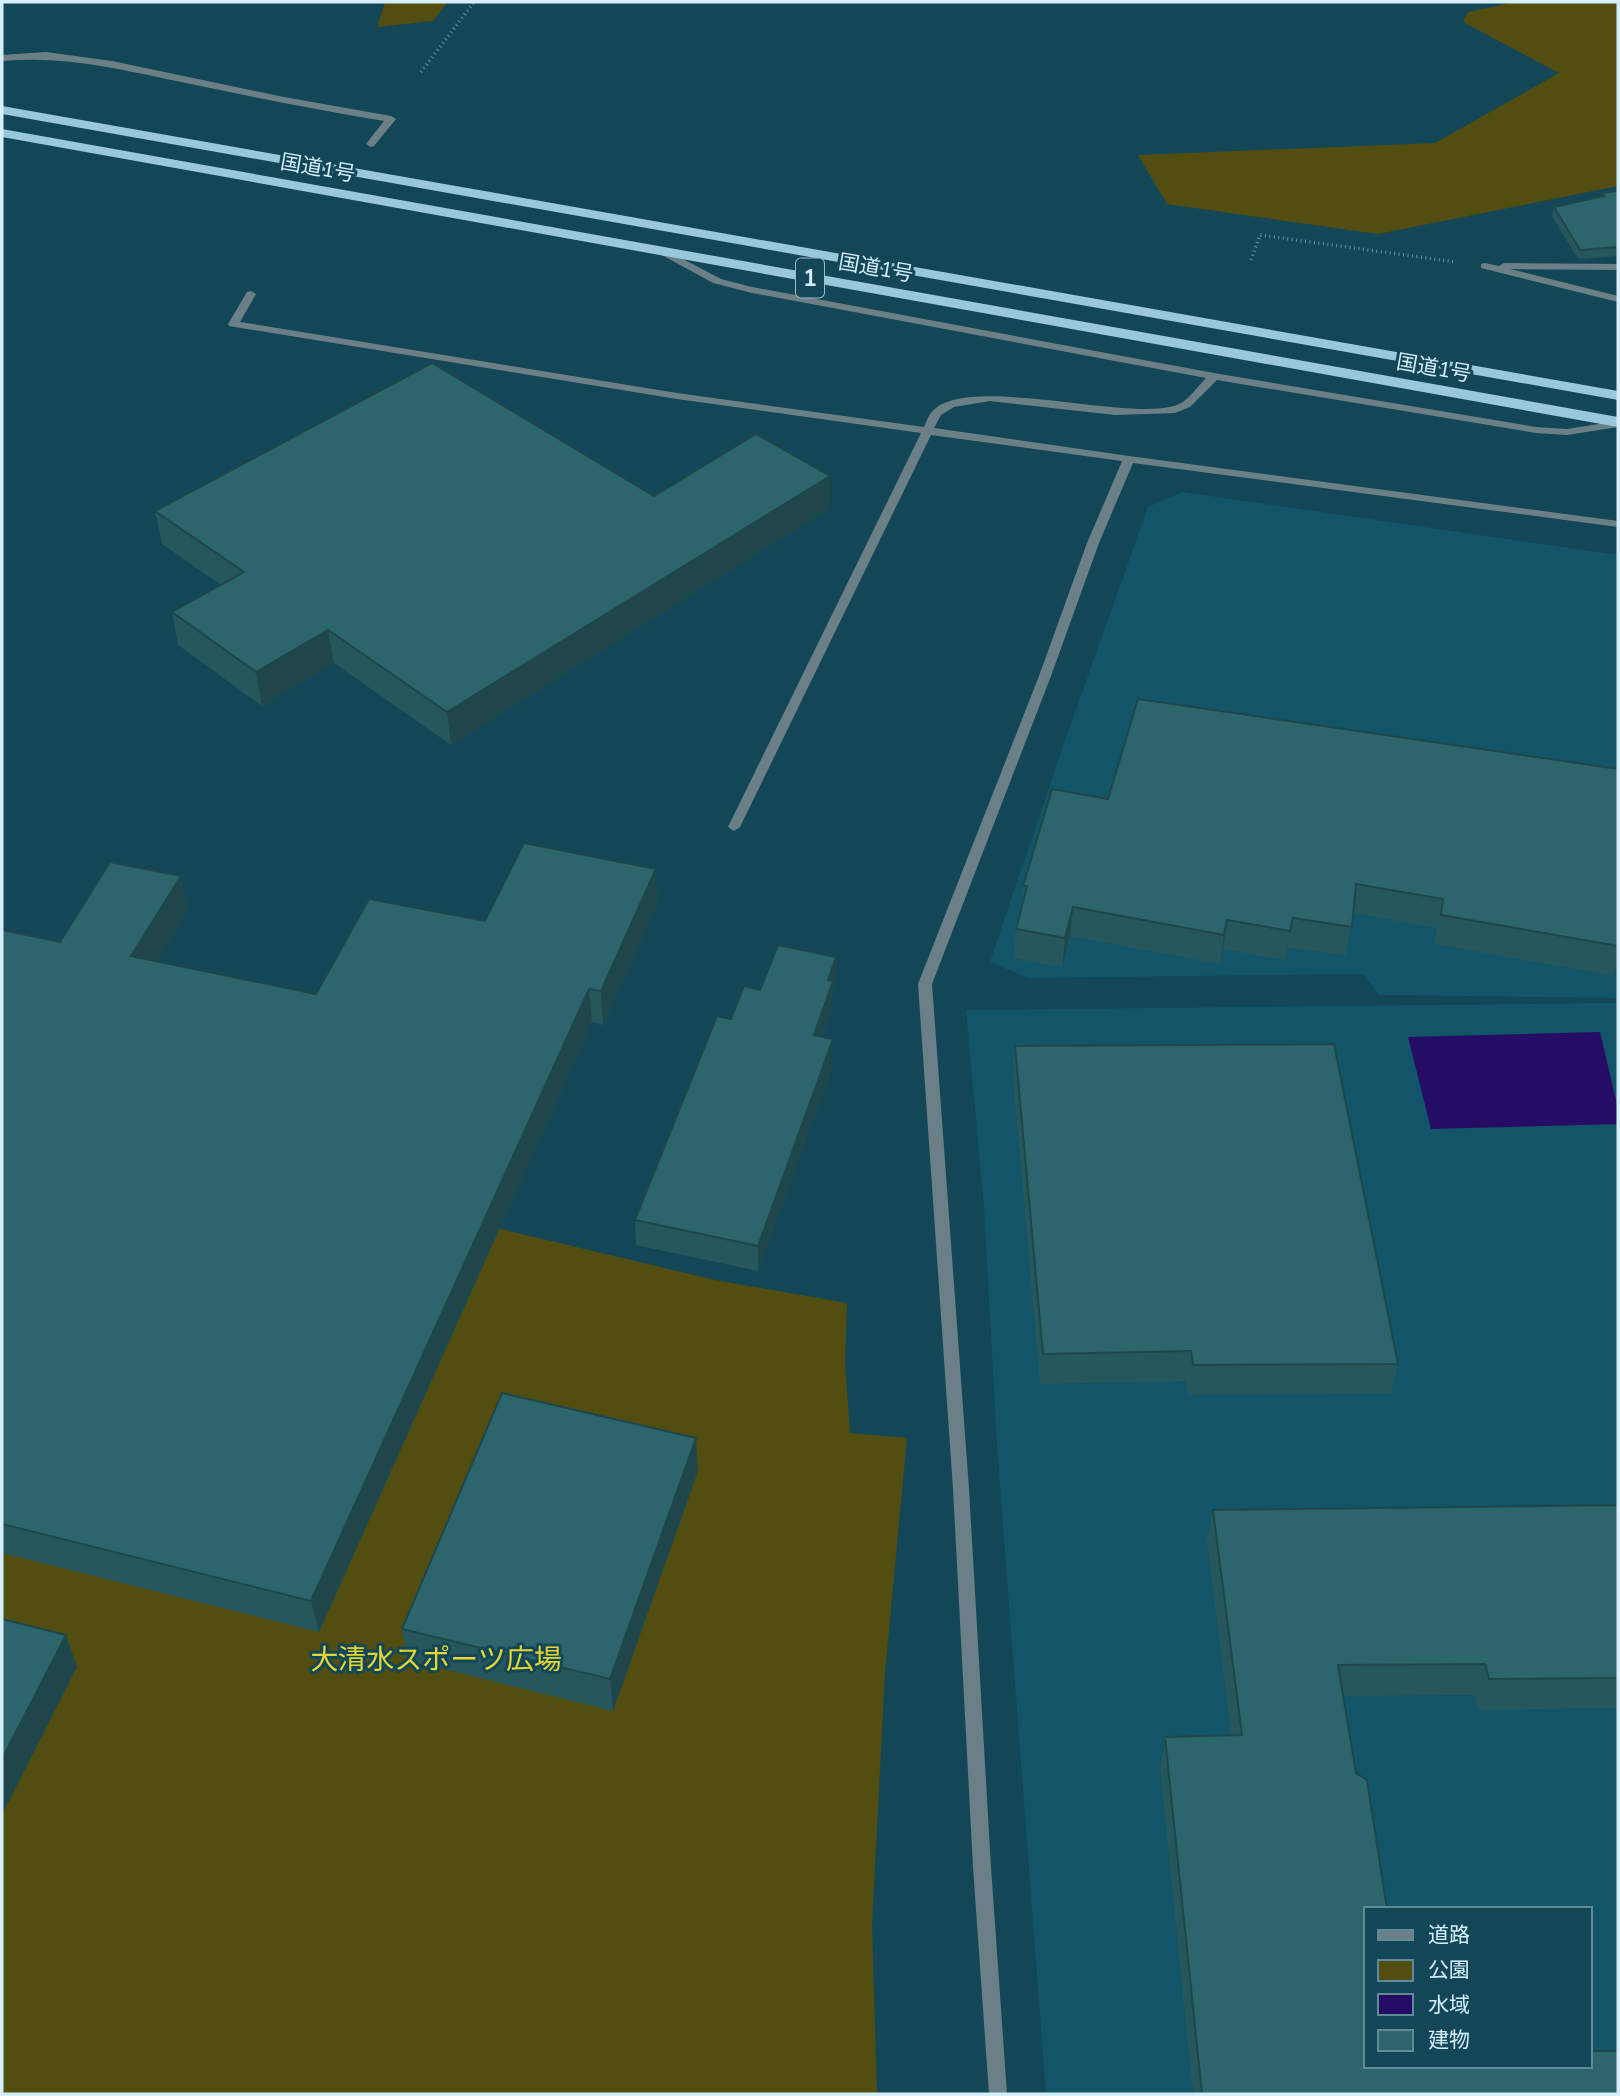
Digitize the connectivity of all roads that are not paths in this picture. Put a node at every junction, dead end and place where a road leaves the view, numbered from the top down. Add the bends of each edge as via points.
1 (2, 58) edge
2 (2, 110) edge
3 (2, 133) edge
4 (371, 144) dead end
5 (664, 252) junction
6 (1618, 267) edge
7 (251, 294) dead end
8 (1618, 299) edge
9 (1214, 376) junction
10 (1618, 396) edge
11 (1618, 423) edge
12 (1129, 459) junction
13 (1618, 524) edge
14 (734, 827) dead end
15 (998, 2094) edge

1 - 4 street via 52,56 94,61 391,119
2 - 10 highway, 国道1号 / 1
3 - 5 highway, 国道1号 / 1
5 - 9 street via 717,281 752,290
5 - 11 highway, 国道1号 / 1
6 - 8 street via 1485,266
7 - 12 street via 233,324 677,396
9 - 11 street via 1536,430 1567,432
9 - 14 street via 1175,410 1115,412 990,398 950,404 936,414
12 - 13 street
12 - 15 street via 925,984

